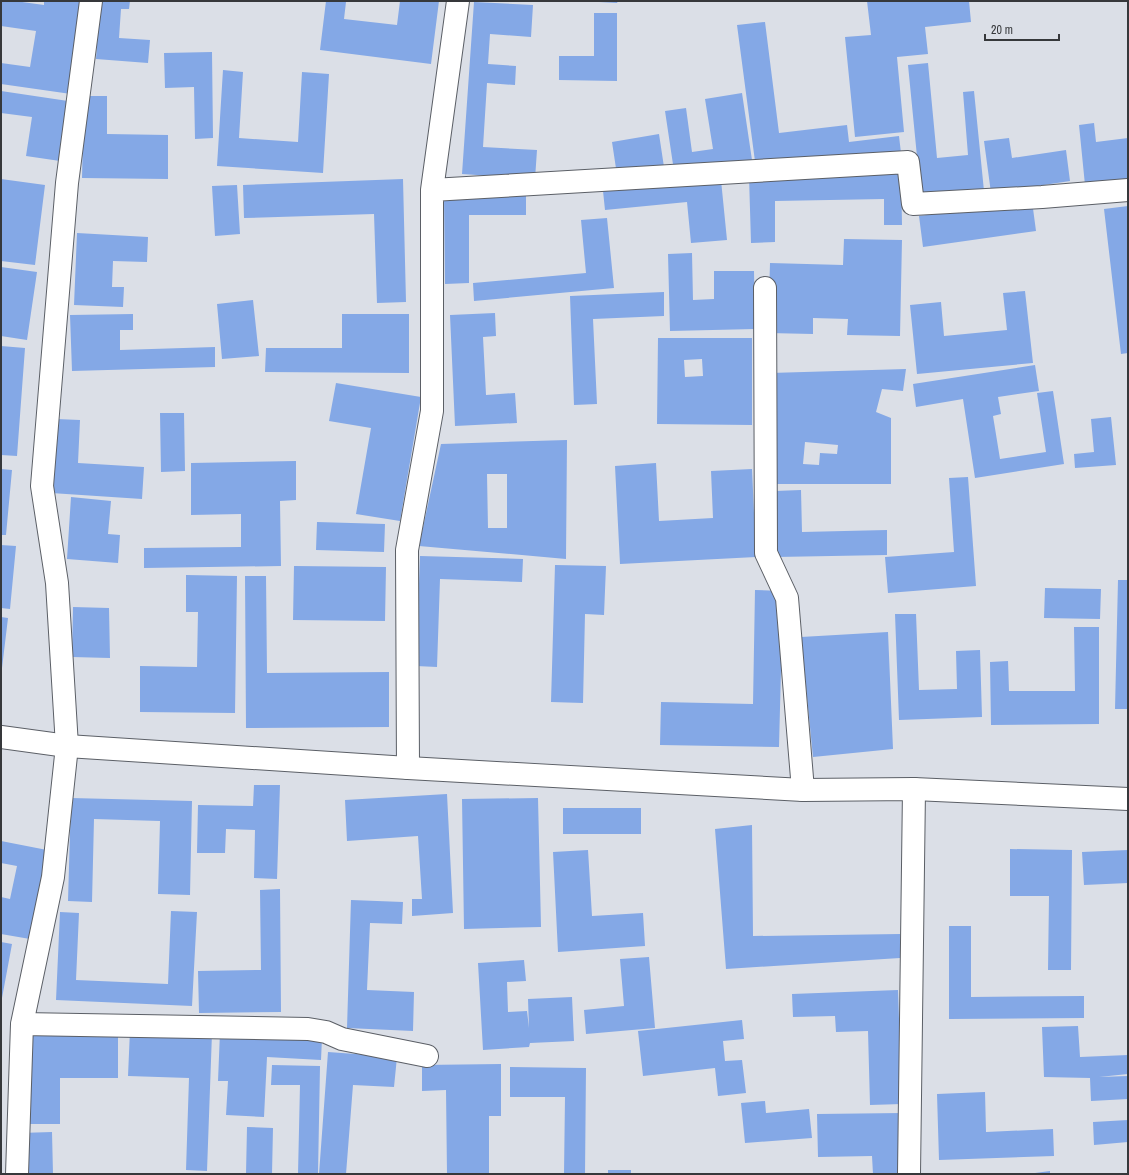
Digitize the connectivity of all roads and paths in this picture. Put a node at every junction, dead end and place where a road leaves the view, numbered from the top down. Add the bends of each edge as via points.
1 (91, 1) edge
2 (458, 1) edge
3 (432, 190) junction
4 (1128, 190) edge
5 (765, 288) dead end
6 (1, 737) edge
7 (67, 746) junction
8 (408, 768) junction
9 (914, 789) junction
10 (803, 790) junction
11 (1128, 799) edge
12 (22, 1024) junction
13 (427, 1056) dead end
14 (17, 1174) edge
15 (908, 1174) edge

1 - 7 street via 67,183 42,486 57,583
2 - 3 street
3 - 4 street via 908,162 913,204
3 - 8 street via 432,411 407,550
5 - 10 street via 766,553 786,598
6 - 7 street
7 - 8 street
7 - 12 street via 53,877
8 - 10 street
9 - 10 street
9 - 11 street
9 - 15 street
12 - 13 street via 308,1029 326,1032 342,1039
12 - 14 street

